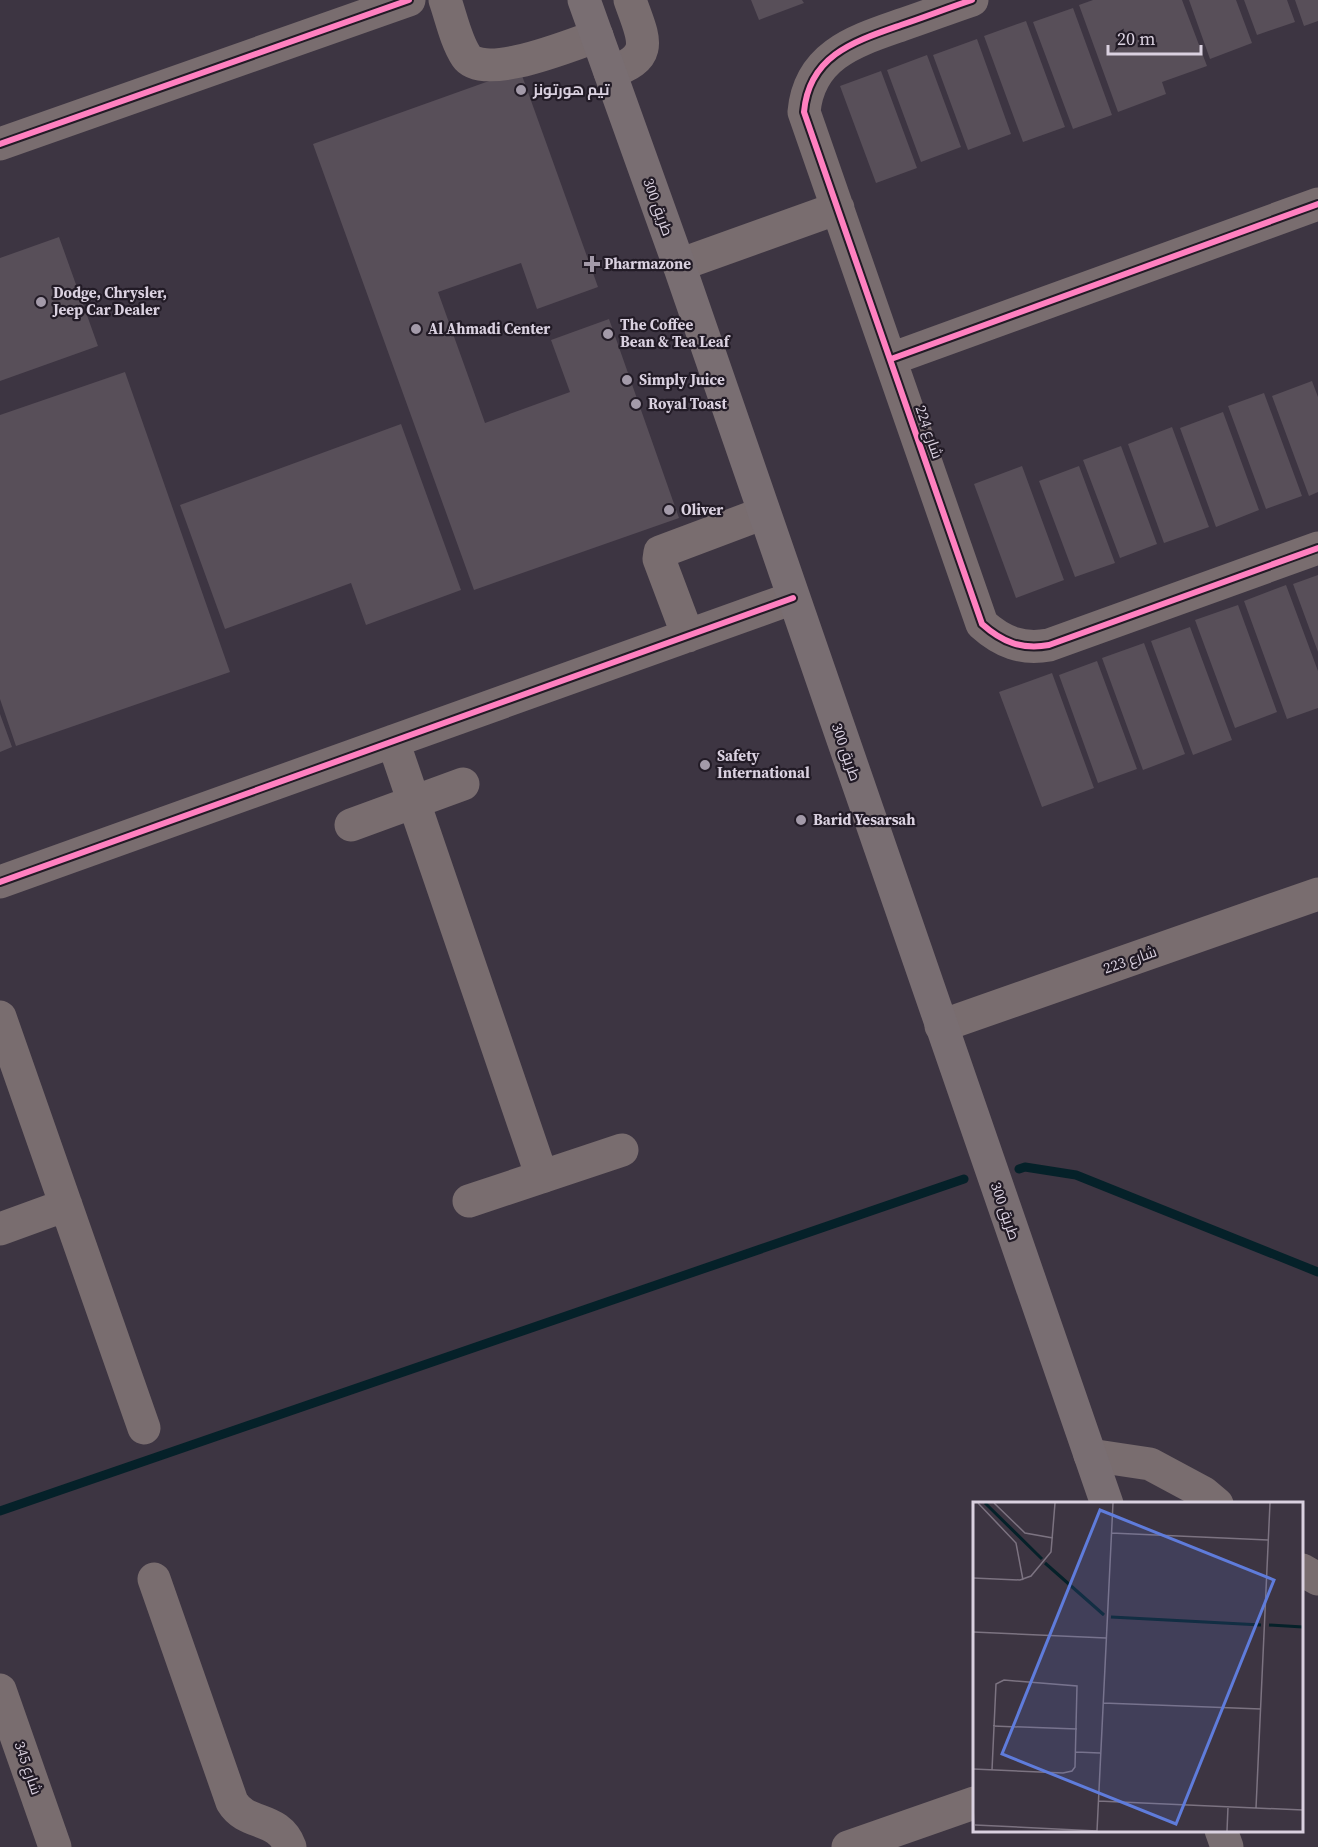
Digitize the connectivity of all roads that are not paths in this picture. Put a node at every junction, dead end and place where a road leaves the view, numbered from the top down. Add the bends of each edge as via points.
1 (409, 0) edge
2 (445, 0) edge
3 (584, 0) edge
4 (630, 0) edge
5 (972, 0) edge
6 (597, 36) junction
7 (610, 72) junction
8 (0, 144) edge
9 (1318, 204) edge
10 (838, 208) junction
11 (679, 265) junction
12 (891, 359) junction
13 (764, 513) junction
14 (1318, 548) edge
15 (793, 598) junction
16 (688, 636) junction
17 (393, 741) junction
18 (464, 784) dead end
19 (414, 802) junction
20 (351, 825) dead end
21 (0, 882) edge
22 (1318, 894) edge
23 (0, 1017) edge
24 (941, 1026) junction
25 (622, 1150) dead end
26 (542, 1178) junction
27 (469, 1201) dead end
28 (66, 1205) junction
29 (0, 1229) edge
30 (144, 1428) dead end
31 (1090, 1455) junction
32 (1107, 1502) edge
33 (1216, 1502) edge
34 (1303, 1571) edge
35 (154, 1579) dead end
36 (1318, 1579) edge
37 (0, 1690) edge
38 (973, 1804) edge
39 (1222, 1832) edge
40 (55, 1847) edge
41 (290, 1847) edge
42 (848, 1847) edge
43 (1227, 1847) edge

1 - 8 street
2 - 6 street via 466,57 478,65 537,57
3 - 6 main road, طريق 300
4 - 7 street via 644,40 642,54 629,66
5 - 10 street, شارع 224 via 849,45 816,73 804,112
6 - 7 main road, طريق 300
7 - 11 main road, طريق 300
9 - 12 street
10 - 11 street
10 - 12 street, شارع 224
11 - 13 main road, طريق 300
12 - 14 street, شارع 224 via 982,624 1008,642 1028,647 1050,645
13 - 15 main road, طريق 300
13 - 16 street via 660,552 659,559
15 - 16 street
15 - 24 main road, طريق 300
16 - 17 street
17 - 19 street
17 - 21 street
18 - 19 street
19 - 20 street
19 - 26 street
22 - 24 street, شارع 223
23 - 28 street
24 - 31 main road, طريق 300
25 - 26 street
26 - 27 street
28 - 29 street
28 - 30 street
31 - 32 main road, طريق 300
31 - 33 street via 1150,1464
34 - 36 street
35 - 41 street via 232,1802 244,1815 280,1830
37 - 40 street, شارع 345
38 - 42 street
39 - 43 main road

